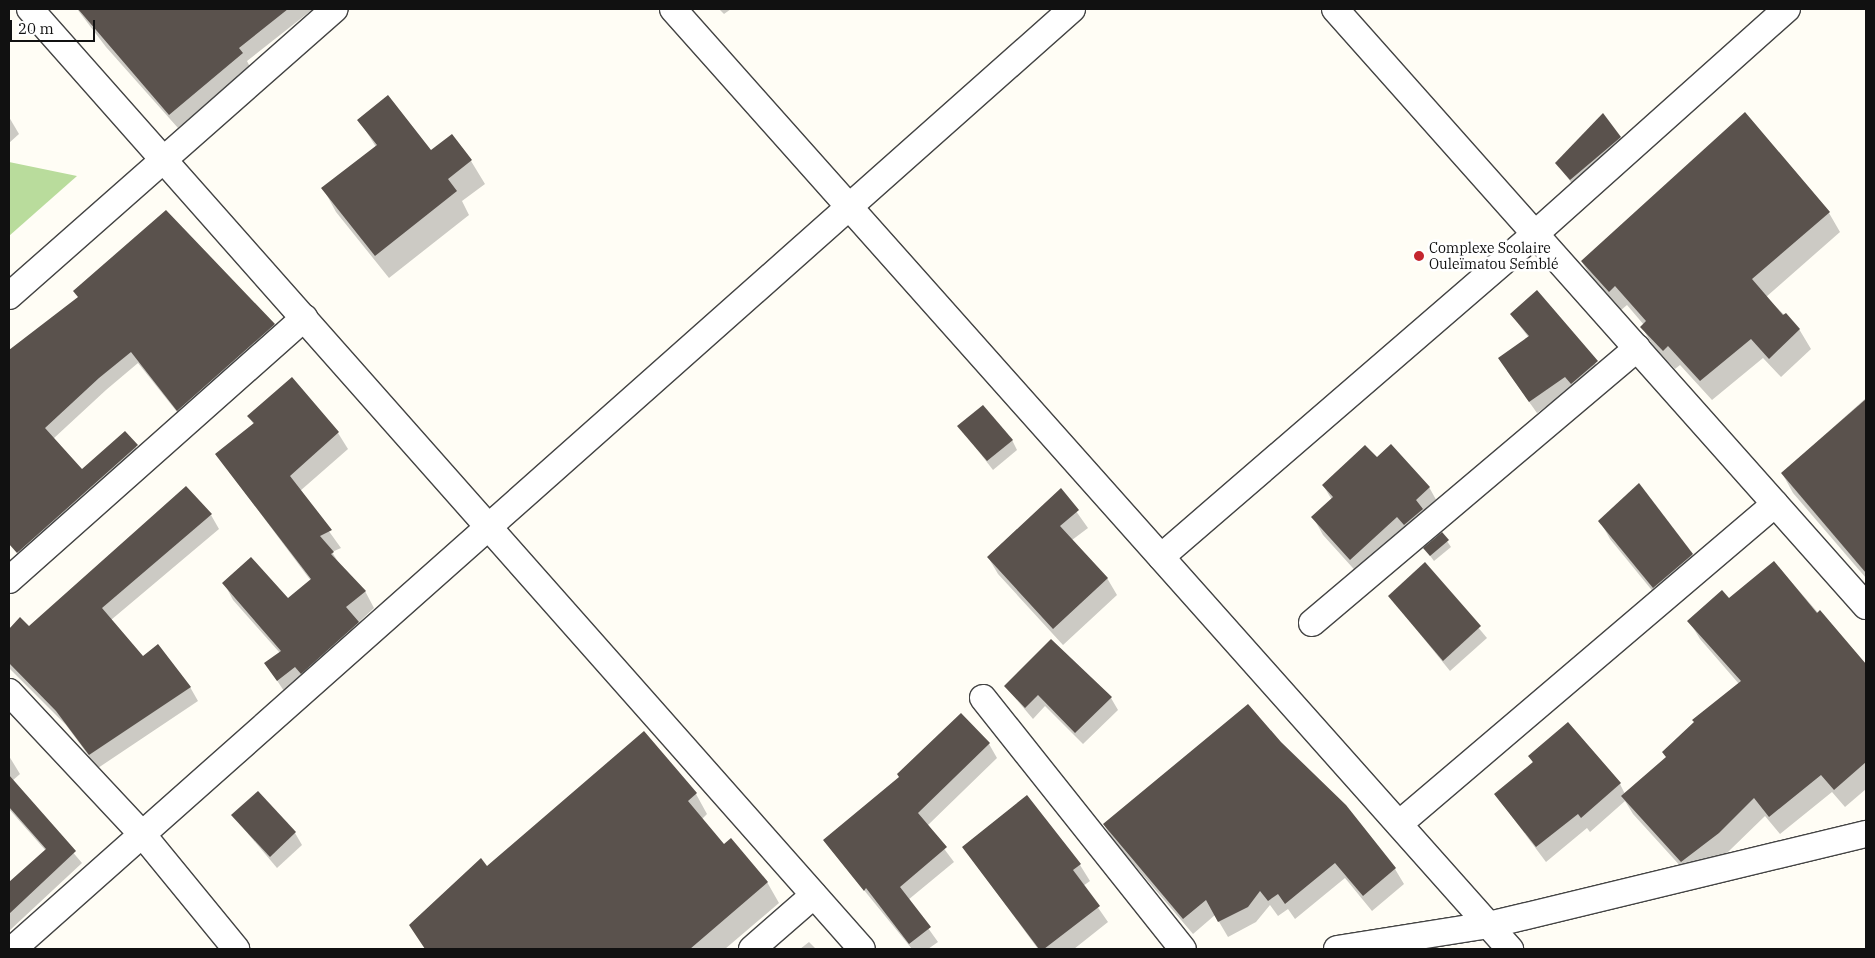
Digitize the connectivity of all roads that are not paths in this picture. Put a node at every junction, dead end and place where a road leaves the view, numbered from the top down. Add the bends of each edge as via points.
1 (30, 9) edge
2 (334, 9) edge
3 (673, 9) edge
4 (1072, 9) edge
5 (1335, 9) edge
6 (1787, 9) edge
7 (163, 160) junction
8 (849, 207) junction
9 (1535, 234) junction
10 (9, 296) edge
11 (304, 318) junction
12 (1636, 348) junction
13 (1776, 504) junction
14 (489, 527) junction
15 (1161, 557) junction
16 (9, 580) edge
17 (1864, 600) edge
18 (1312, 623) dead end
19 (9, 692) edge
20 (983, 698) dead end
21 (1399, 824) junction
22 (142, 834) junction
23 (1866, 834) edge
24 (814, 895) junction
25 (1489, 925) junction
26 (13, 949) edge
27 (236, 949) edge
28 (752, 949) edge
29 (862, 949) edge
30 (1183, 949) edge
31 (1336, 949) edge
32 (1462, 949) edge
33 (1510, 949) edge

1 - 7 street
2 - 7 street
3 - 8 street
4 - 8 street
5 - 9 street
6 - 9 street
7 - 10 street
7 - 11 street
8 - 14 street
8 - 15 street
9 - 12 street
9 - 15 street
11 - 14 street
11 - 16 street
12 - 13 street
12 - 18 street
13 - 17 street
13 - 21 street
14 - 22 street
14 - 24 street
15 - 21 street
19 - 22 street
20 - 30 street
21 - 25 street
22 - 26 street
22 - 27 street
23 - 25 street
24 - 28 street
24 - 29 street
25 - 31 street
25 - 32 street
25 - 33 street

